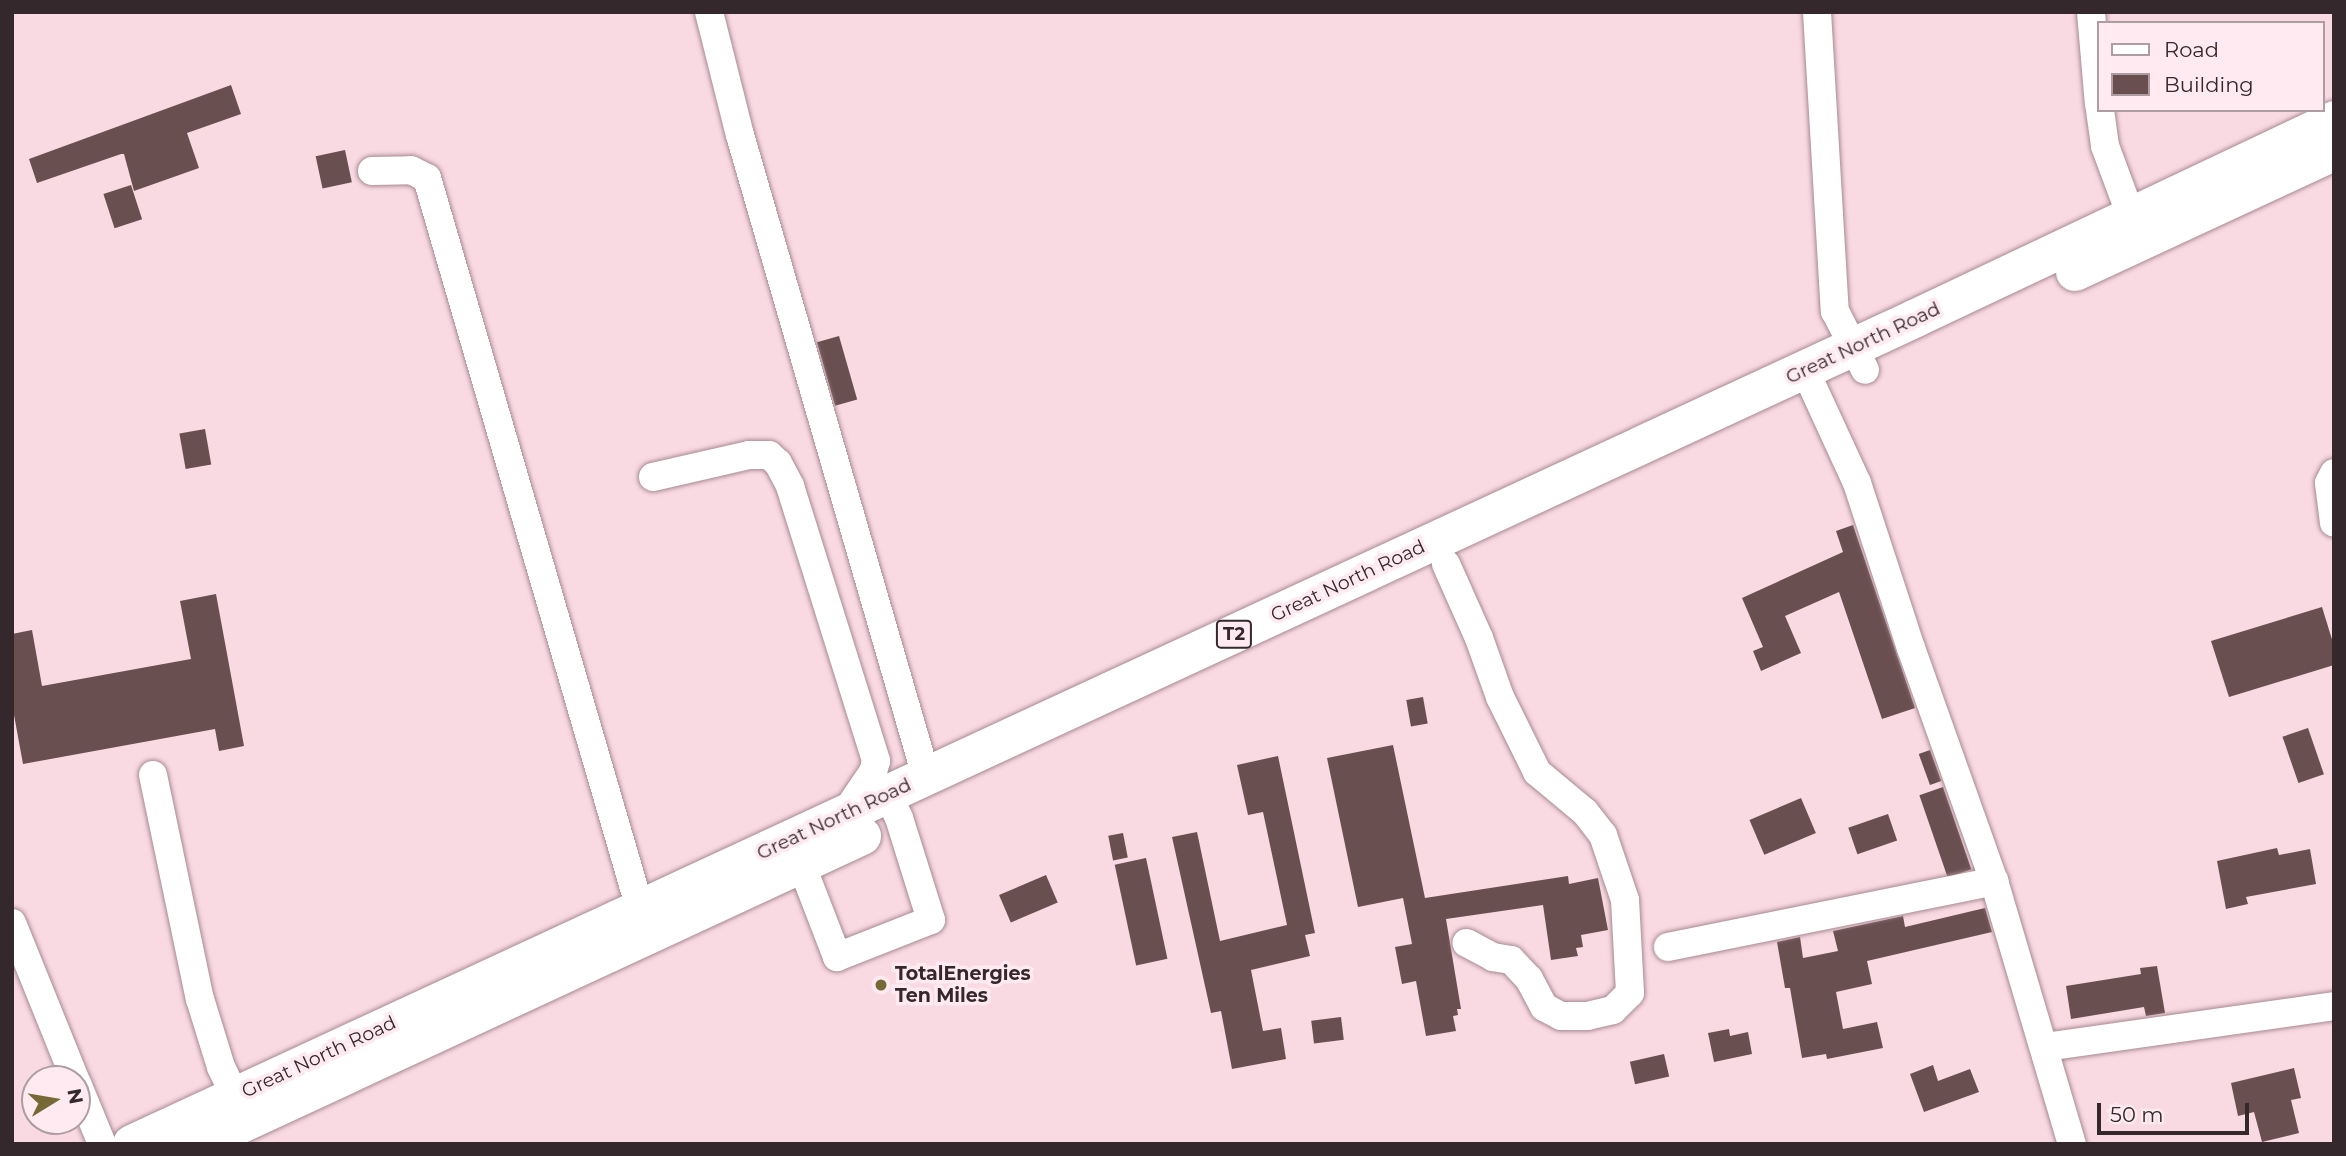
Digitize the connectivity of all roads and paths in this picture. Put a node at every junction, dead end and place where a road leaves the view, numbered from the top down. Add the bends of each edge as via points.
1 (709, 12) edge
2 (1817, 12) edge
3 (2091, 12) edge
4 (2098, 93) edge
5 (2100, 112) edge
6 (2334, 120) edge
7 (2334, 152) edge
8 (372, 171) dead end
9 (2131, 216) junction
10 (1859, 358) junction
11 (1811, 381) junction
12 (2334, 473) edge
13 (653, 477) dead end
14 (2334, 523) edge
15 (1446, 564) junction
16 (153, 775) dead end
17 (926, 776) junction
18 (894, 806) junction
19 (843, 815) junction
20 (796, 851) junction
21 (1994, 881) junction
22 (640, 909) junction
23 (12, 923) edge
24 (1467, 943) dead end
25 (1668, 947) dead end
26 (2334, 1006) edge
27 (2046, 1047) junction
28 (70, 1065) edge
29 (235, 1096) junction
30 (91, 1117) edge
31 (102, 1144) edge
32 (132, 1144) edge
33 (198, 1144) edge
34 (2072, 1144) edge

1 - 17 street via 740,135
2 - 10 street via 1835,311
3 - 4 street
5 - 9 street via 2105,146
6 - 9 highway, Great North Road / T2
7 - 10 highway, Great North Road / T2
8 - 22 street via 411,170 427,178
9 - 10 highway, Great North Road / T2
10 - 11 highway, Great North Road / T2
11 - 15 highway, Great North Road / T2
11 - 17 highway, Great North Road / T2
11 - 21 street via 1857,483
12 - 14 street via 2329,483
13 - 19 street via 749,455 769,455 778,463 790,486 876,761
15 - 18 highway, Great North Road / T2
15 - 24 street via 1500,697 1537,772 1585,812 1603,835 1625,900 1630,993 1614,1010 1561,1016 1544,1007 1529,978 1511,960 1493,957
16 - 29 street via 200,999 221,1068
17 - 18 highway, Great North Road / T2
18 - 19 highway, Great North Road / T2
18 - 20 highway, Great North Road / T2
18 - 20 street via 931,920 837,957
19 - 20 highway, Great North Road / T2
20 - 22 highway, Great North Road / T2
20 - 33 highway, Great North Road / T2
21 - 25 street
21 - 27 street
22 - 29 highway, Great North Road / T2
23 - 28 street
26 - 27 street
27 - 34 street
29 - 32 highway, Great North Road / T2
30 - 31 street

